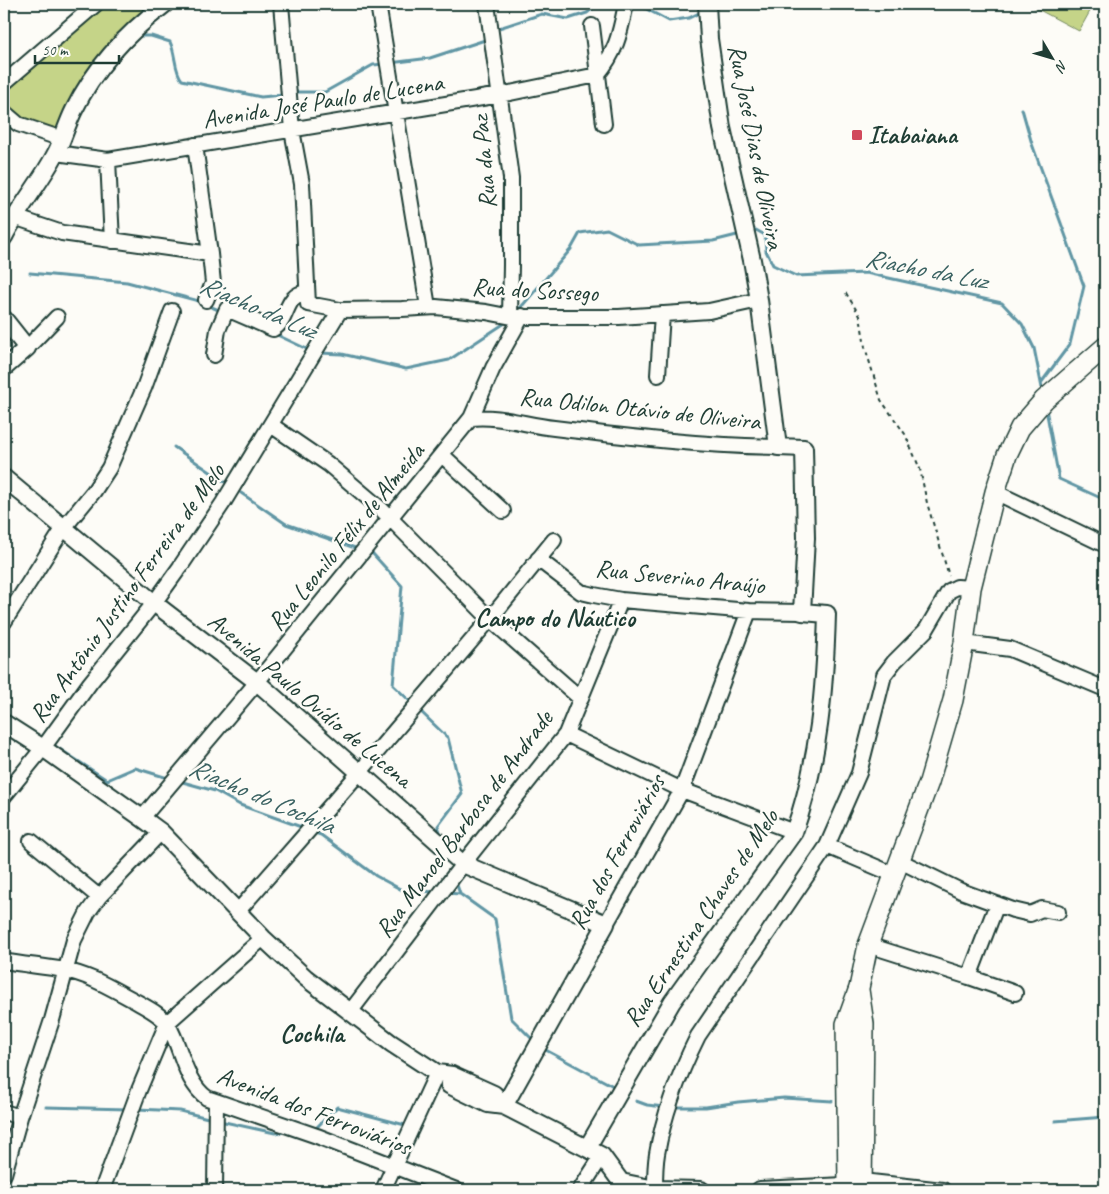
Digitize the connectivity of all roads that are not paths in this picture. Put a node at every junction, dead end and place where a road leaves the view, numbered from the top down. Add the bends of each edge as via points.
1 (96, 4) edge
2 (165, 4) edge
3 (281, 4) edge
4 (378, 4) edge
5 (487, 4) edge
6 (626, 4) edge
7 (706, 4) edge
8 (592, 26) dead end
9 (597, 75) junction
10 (4, 83) edge
11 (500, 95) junction
12 (4, 112) edge
13 (397, 112) junction
14 (604, 124) dead end
15 (292, 130) junction
16 (195, 145) junction
17 (59, 146) junction
18 (108, 160) junction
19 (14, 217) junction
20 (4, 237) edge
21 (112, 241) junction
22 (210, 254) junction
23 (308, 298) junction
24 (206, 300) dead end
25 (759, 300) junction
26 (428, 307) junction
27 (340, 310) junction
28 (172, 311) dead end
29 (662, 314) junction
30 (516, 316) junction
31 (57, 317) dead end
32 (4, 319) edge
33 (1105, 347) edge
34 (27, 348) junction
35 (214, 356) dead end
36 (4, 368) edge
37 (658, 375) dead end
38 (472, 418) junction
39 (271, 425) junction
40 (778, 447) junction
41 (442, 455) junction
42 (4, 478) edge
43 (995, 492) junction
44 (503, 512) dead end
45 (389, 519) junction
46 (63, 529) junction
47 (554, 540) dead end
48 (1105, 545) edge
49 (538, 559) junction
50 (962, 588) junction
51 (622, 600) junction
52 (154, 603) junction
53 (750, 611) junction
54 (802, 612) junction
55 (827, 614) joint
56 (490, 620) junction
57 (4, 622) edge
58 (964, 643) junction
59 (257, 682) junction
60 (1105, 689) edge
61 (581, 699) junction
62 (4, 723) edge
63 (566, 734) junction
64 (44, 748) junction
65 (359, 773) junction
66 (682, 790) junction
67 (4, 796) edge
68 (142, 818) junction
69 (161, 832) junction
70 (794, 832) junction
71 (32, 841) dead end
72 (827, 846) junction
73 (463, 864) junction
74 (897, 868) junction
75 (99, 897) junction
76 (997, 904) junction
77 (238, 911) junction
78 (1058, 912) dead end
79 (606, 924) junction
80 (263, 938) junction
81 (868, 945) junction
82 (4, 961) edge
83 (66, 970) junction
84 (969, 977) junction
85 (1015, 993) dead end
86 (350, 1012) junction
87 (168, 1023) junction
88 (437, 1073) junction
89 (216, 1102) junction
90 (504, 1106) junction
91 (4, 1112) edge
92 (20, 1117) junction
93 (587, 1148) junction
94 (602, 1156) junction
95 (394, 1166) junction
96 (4, 1174) edge
97 (622, 1186) edge
98 (854, 1187) edge
99 (655, 1189) junction
100 (102, 1190) edge
101 (215, 1190) edge
102 (383, 1190) edge
103 (456, 1190) edge
104 (580, 1190) edge
105 (701, 1190) edge
106 (760, 1190) edge
107 (942, 1190) edge

1 - 10 street
2 - 17 street via 139,23 114,49 74,110
3 - 15 street
4 - 13 street
5 - 11 street, Rua da Paz
6 - 9 street via 617,44
7 - 25 street, Rua José Dias de Oliveira via 722,128
8 - 9 street
9 - 11 street, Avenida José Paulo de Lucena
9 - 14 street
11 - 13 street, Avenida José Paulo de Lucena
11 - 30 street, Rua da Paz via 510,178
12 - 17 street, Avenida José Paulo de Lucena via 18,124
13 - 15 street, Avenida José Paulo de Lucena
13 - 26 street
15 - 16 street, Avenida José Paulo de Lucena
15 - 23 street via 302,184
16 - 18 street, Avenida José Paulo de Lucena
16 - 22 street
17 - 18 street, Avenida José Paulo de Lucena
17 - 19 street
18 - 21 street
19 - 20 street
19 - 21 street via 62,233
21 - 22 street
22 - 24 street via 212,283
23 - 27 street, Rua do Sossego
23 - 35 street via 298,293 293,297 278,326 273,328 227,309 218,330
25 - 29 street, Rua do Sossego via 709,311
25 - 40 street, Rua José Dias de Oliveira
26 - 27 street, Rua do Sossego
26 - 30 street, Rua do Sossego
27 - 39 street, Rua Antônio Justino Ferreira de Melo
28 - 46 street via 144,388 109,468
29 - 30 street, Rua do Sossego
29 - 37 street
30 - 38 street, Rua Leonilo Félix de Almeida
31 - 34 street
32 - 34 street
33 - 43 main road via 1044,400 1020,428
34 - 36 street
38 - 40 street, Rua Odilon Otávio de Oliveira via 488,416 541,427
38 - 41 street, Rua Leonilo Félix de Almeida
39 - 45 street via 328,464
39 - 52 street, Rua Antônio Justino Ferreira de Melo via 223,503
40 - 54 street, Rua Odilon Otávio de Oliveira via 804,448 806,538
41 - 44 street
41 - 45 street, Rua Leonilo Félix de Almeida
42 - 46 street, Avenida Paulo Ovídio de Lucena
43 - 48 street
43 - 50 main road
45 - 56 street
45 - 59 street, Rua Leonilo Félix de Almeida
46 - 52 street, Avenida Paulo Ovídio de Lucena
46 - 57 street
47 - 49 street
49 - 51 street, Rua Severino Araújo via 581,592
49 - 56 street
50 - 58 main road
50 - 72 street via 946,596 926,630 884,675 859,773
51 - 53 street, Rua Severino Araújo
51 - 61 street, Rua Manoel Barbosa de Andrade
52 - 59 street, Avenida Paulo Ovídio de Lucena
52 - 64 street, Rua Antônio Justino Ferreira de Melo via 90,683
53 - 54 street, Rua Severino Araújo
53 - 66 street, Rua dos Ferroviários
54 - 55 street, Rua Severino Araújo
55 - 70 street, Rua Ernestina Chaves de Melo via 820,722 804,805
56 - 61 street
56 - 65 street
58 - 60 street via 1010,649
58 - 74 main road via 953,700 929,782
59 - 65 street, Avenida Paulo Ovídio de Lucena
59 - 68 street, Rua Leonilo Félix de Almeida
61 - 63 street, Rua Manoel Barbosa de Andrade
62 - 64 street
63 - 66 street
63 - 73 street, Rua Manoel Barbosa de Andrade
64 - 67 street, Rua Antônio Justino Ferreira de Melo
64 - 68 street
65 - 73 street, Avenida Paulo Ovídio de Lucena
65 - 77 street
66 - 70 street
66 - 79 street, Rua dos Ferroviários
68 - 69 street
69 - 75 street
69 - 77 street
70 - 93 street, Rua Ernestina Chaves de Melo via 672,1002
71 - 75 street
72 - 74 street
72 - 99 street via 698,1036 668,1105 656,1156
73 - 79 street, Avenida Paulo Ovídio de Lucena
73 - 86 street, Rua Manoel Barbosa de Andrade
74 - 76 street
74 - 81 main road
75 - 83 street via 74,940
76 - 78 street via 1030,914 1042,909
76 - 84 street
77 - 80 street
79 - 90 street, Rua dos Ferroviários
80 - 86 street via 306,978
80 - 87 street
81 - 84 street
81 - 98 main road via 859,988 846,1024
82 - 83 street
83 - 87 street via 103,983
83 - 92 street
84 - 85 street
86 - 88 street
87 - 89 street, Avenida dos Ferroviários via 193,1082 200,1093
87 - 100 street
88 - 90 street via 448,1085 488,1104
88 - 95 street
89 - 95 street, Avenida dos Ferroviários
89 - 101 street
90 - 93 street
91 - 92 street
92 - 96 street
93 - 94 street
94 - 97 street
94 - 104 street
95 - 102 street
95 - 103 street, Avenida dos Ferroviários
97 - 99 street
98 - 106 street
98 - 107 street via 918,1186
99 - 105 street

